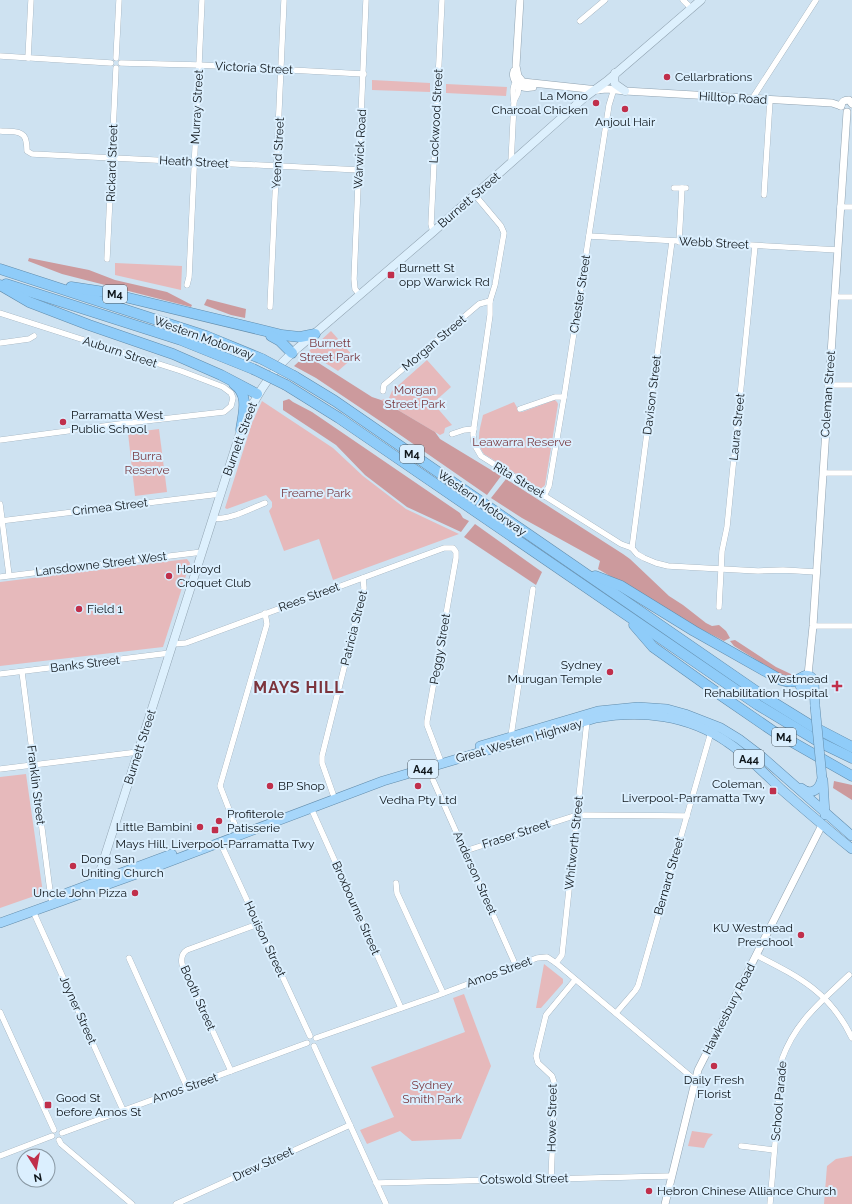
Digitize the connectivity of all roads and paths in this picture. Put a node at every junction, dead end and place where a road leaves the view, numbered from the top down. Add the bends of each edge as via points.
1 (31, 0) edge
2 (119, 0) edge
3 (202, 0) edge
4 (284, 0) edge
5 (366, 0) edge
6 (442, 0) edge
7 (520, 0) edge
8 (604, 0) edge
9 (683, 0) edge
10 (701, 0) edge
11 (816, 0) edge
12 (691, 8) junction
13 (580, 21) dead end
14 (0, 56) edge
15 (28, 58) junction
16 (116, 58) junction
17 (111, 62) junction
18 (121, 63) junction
19 (199, 65) junction
20 (116, 68) junction
21 (281, 70) junction
22 (364, 74) junction
23 (615, 74) junction
24 (518, 80) junction
25 (596, 90) junction
26 (625, 91) junction
27 (613, 92) junction
28 (752, 99) junction
29 (770, 100) junction
30 (852, 104) edge
31 (841, 106) junction
32 (850, 110) edge
33 (0, 131) edge
34 (112, 159) junction
35 (194, 162) junction
36 (511, 164) junction
37 (277, 166) junction
38 (360, 170) junction
39 (674, 188) dead end
40 (764, 194) dead end
41 (475, 195) junction
42 (840, 207) junction
43 (852, 207) edge
44 (433, 232) junction
45 (589, 236) junction
46 (672, 241) junction
47 (679, 242) junction
48 (755, 246) junction
49 (838, 250) junction
50 (107, 259) dead end
51 (0, 269) edge
52 (0, 283) edge
53 (46, 284) junction
54 (187, 285) dead end
55 (360, 295) junction
56 (835, 296) junction
57 (852, 297) edge
58 (490, 301) junction
59 (270, 307) dead end
60 (0, 314) edge
61 (264, 332) junction
62 (315, 334) junction
63 (34, 336) dead end
64 (0, 343) edge
65 (292, 353) junction
66 (221, 375) junction
67 (828, 385) junction
68 (852, 385) edge
69 (383, 391) dead end
70 (257, 394) junction
71 (564, 397) junction
72 (520, 409) dead end
73 (474, 429) junction
74 (241, 430) junction
75 (452, 434) dead end
76 (0, 440) edge
77 (823, 473) junction
78 (852, 473) edge
79 (220, 494) junction
80 (544, 496) junction
81 (265, 503) dead end
82 (0, 504) edge
83 (213, 518) junction
84 (1, 521) edge
85 (444, 548) joint
86 (632, 548) junction
87 (202, 552) junction
88 (722, 569) junction
89 (578, 570) junction
90 (816, 572) junction
91 (9, 575) junction
92 (0, 576) edge
93 (363, 578) junction
94 (534, 589) dead end
95 (719, 608) dead end
96 (265, 613) junction
97 (624, 614) junction
98 (812, 626) junction
99 (852, 626) edge
100 (173, 644) junction
101 (170, 653) junction
102 (22, 672) junction
103 (0, 674) edge
104 (808, 678) junction
105 (803, 689) junction
106 (815, 706) junction
107 (587, 721) junction
108 (711, 732) junction
109 (511, 736) junction
110 (852, 747) edge
111 (138, 752) junction
112 (852, 758) edge
113 (440, 759) junction
114 (34, 764) junction
115 (0, 769) edge
116 (852, 776) edge
117 (822, 778) junction
118 (787, 779) junction
119 (433, 780) dead end
120 (333, 794) junction
121 (311, 808) junction
122 (826, 812) junction
123 (577, 815) junction
124 (687, 816) junction
125 (822, 825) junction
126 (237, 830) junction
127 (852, 836) edge
128 (220, 842) junction
129 (852, 849) edge
130 (465, 851) junction
131 (396, 883) dead end
132 (95, 886) junction
133 (51, 899) junction
134 (33, 911) junction
135 (0, 916) edge
136 (0, 923) edge
137 (258, 924) junction
138 (756, 955) junction
139 (129, 958) dead end
140 (556, 963) junction
141 (516, 966) junction
142 (849, 975) dead end
143 (576, 980) junction
144 (443, 993) junction
145 (824, 999) junction
146 (401, 1008) junction
147 (0, 1012) edge
148 (616, 1013) junction
149 (310, 1036) junction
150 (316, 1038) junction
151 (852, 1038) edge
152 (307, 1043) junction
153 (314, 1046) junction
154 (231, 1072) junction
155 (695, 1080) junction
156 (188, 1087) junction
157 (123, 1110) junction
158 (350, 1125) junction
159 (54, 1130) junction
160 (62, 1133) junction
161 (52, 1136) junction
162 (59, 1140) junction
163 (741, 1146) dead end
164 (774, 1150) junction
165 (0, 1156) edge
166 (672, 1176) junction
167 (551, 1179) junction
168 (376, 1183) junction
169 (132, 1204) edge
170 (176, 1204) edge
171 (386, 1204) edge
172 (665, 1204) edge
173 (770, 1204) edge

1 - 15 street
2 - 16 street
3 - 19 street, Murray Street
4 - 21 street, Yeend Street
5 - 22 street, Warwick Road
6 - 44 street, Lockwood Street via 431,224
7 - 24 street via 516,66
8 - 13 street
9 - 12 street
10 - 12 main road, Burnett Street
11 - 28 street
12 - 23 main road, Burnett Street
14 - 15 street
15 - 17 street
16 - 17 street
16 - 18 street
17 - 20 street
18 - 19 street, Victoria Street
18 - 20 street
19 - 21 street, Victoria Street
19 - 35 street, Murray Street
20 - 34 street, Rickard Street
21 - 22 street, Victoria Street
21 - 37 street, Yeend Street
22 - 38 street, Warwick Road
23 - 25 main road, Burnett Street
23 - 26 main road via 615,84
24 - 25 street, Hilltop Road
24 - 36 street via 514,102
25 - 26 street, Hilltop Road
25 - 27 street, Hilltop Road
25 - 36 main road, Burnett Street
26 - 27 street, Hilltop Road
26 - 28 street, Hilltop Road
27 - 45 street, Chester Street
28 - 29 street, Hilltop Road
29 - 31 street, Hilltop Road via 832,103
29 - 40 street
30 - 31 street via 845,100
31 - 32 street via 842,110
32 - 42 street, Coleman Street
33 - 34 street, Heath Street via 22,134 28,153
34 - 35 street, Heath Street
34 - 50 street, Rickard Street
35 - 37 street, Heath Street
35 - 54 street, Murray Street
36 - 41 main road, Burnett Street
37 - 38 street, Heath Street
37 - 59 street, Yeend Street
38 - 55 street, Warwick Road via 354,283
39 - 47 street via 684,188
41 - 44 main road, Burnett Street
41 - 58 street, Rita Street via 504,231
42 - 43 street
42 - 49 street, Coleman Street
44 - 55 main road, Burnett Street
45 - 46 street, Webb Street
45 - 71 street, Chester Street
46 - 47 street, Webb Street
46 - 86 street, Davison Street
47 - 48 street, Webb Street
48 - 49 street, Webb Street
48 - 88 street, Laura Street
49 - 56 street, Coleman Street
51 - 53 highway, Western Motorway / M4
52 - 66 highway via 29,302 173,354
52 - 97 highway, Western Motorway / M4, bridge via 181,340 254,369 286,385 339,418
53 - 61 highway, M4 via 104,292
53 - 89 highway, Western Motorway / M4, bridge via 206,336 262,359 294,376
55 - 62 main road, Burnett Street
56 - 57 street
56 - 67 street, Coleman Street
58 - 69 street, Morgan Street via 479,304 384,385
58 - 73 street, Rita Street
60 - 76 street, Auburn Street via 202,379 228,390 233,400 230,408 221,412
61 - 62 highway, M4 via 292,337
61 - 65 highway, M4 via 280,341
62 - 65 main road, Burnett Street
63 - 64 street
65 - 70 main road, Burnett Street via 274,371
66 - 70 highway
66 - 74 highway via 238,386 243,394
67 - 68 street
67 - 77 street, Coleman Street
70 - 74 main road, Burnett Street
71 - 72 street via 555,397
71 - 80 street, Chester Street via 549,486
73 - 75 street
73 - 80 street, Rita Street via 474,444 481,456
74 - 79 main road, Burnett Street
77 - 78 street
77 - 90 street, Coleman Street
79 - 83 main road, Burnett Street
79 - 84 street, Crimea Street
80 - 86 street, Rita Street via 621,544
81 - 83 street via 227,518
82 - 84 street
83 - 87 main road, Burnett Street
84 - 91 street
85 - 93 street, Rees Street
85 - 113 street, Peggy Street via 453,548 456,558 427,721
86 - 88 street, Rita Street via 637,554 659,564
87 - 91 street, Lansdowne Street West
87 - 100 main road, Burnett Street
88 - 90 street, Rita Street
88 - 95 street, Laura Street
89 - 104 highway, M4 via 620,586 781,680 792,682
89 - 110 highway, Western Motorway / M4 via 763,696
90 - 98 street, Coleman Street
91 - 92 street, Lansdowne Street West
93 - 96 street, Rees Street
93 - 120 street, Patricia Street via 364,588 322,758
94 - 109 street
96 - 100 street, Rees Street via 186,643
96 - 126 street via 267,624 220,786
97 - 112 highway, Western Motorway / M4 via 777,718
97 - 116 highway, M4 via 653,646 673,662 773,730
98 - 99 street
98 - 104 street, Coleman Street
100 - 101 main road, Burnett Street
101 - 102 street, Banks Street
101 - 111 main road, Burnett Street
102 - 103 street, Banks Street
102 - 114 street, Franklin Street
104 - 105 highway via 799,683
104 - 105 highway via 811,689
104 - 106 highway, Coleman Street
105 - 106 highway, Coleman Street
106 - 117 highway, Coleman Street, bridge
107 - 108 highway, Great Western Highway / A44 via 648,714 675,719
107 - 121 highway, Great Western Highway / A44 via 383,781
107 - 123 street, Whitworth Street
108 - 124 street, Bernard Street
108 - 125 highway, Great Western Highway / A44 via 743,754
109 - 113 highway, Great Western Highway / A44
109 - 118 highway, Great Western Highway / A44 via 598,711 629,707 667,709 722,728 754,750
111 - 114 street
111 - 132 main road, Burnett Street
113 - 120 highway, Great Western Highway / A44
114 - 115 street
114 - 133 street, Franklin Street
117 - 118 highway via 816,790 808,792
117 - 122 highway, Coleman Street
118 - 122 highway, Great Western Highway / A44
119 - 130 street, Anderson Street
120 - 126 highway, Great Western Highway / A44
121 - 128 highway, Great Western Highway / A44
121 - 146 street, Broxbourne Street
122 - 125 highway, Coleman Street
122 - 127 highway, Great Western Highway / A44
123 - 124 street, Fraser Street
123 - 130 street, Fraser Street
123 - 140 street, Whitworth Street via 562,955
124 - 148 street, Bernard Street via 638,986
125 - 129 highway, Great Western Highway / A44
125 - 138 street, Hawkesbury Road
126 - 132 highway, Great Western Highway / A44
128 - 132 highway, Great Western Highway / A44
128 - 137 street, Houison Street
130 - 141 street, Anderson Street
131 - 144 street via 397,893
132 - 133 highway, Great Western Highway / A44
132 - 134 highway, Great Western Highway / A44
133 - 135 highway, Great Western Highway / A44
134 - 136 highway, Great Western Highway / A44
134 - 157 street, Joyner Street
137 - 149 street, Houison Street
137 - 154 street, Booth Street via 187,950 182,957 182,964
138 - 145 street via 803,980
138 - 155 street, Hawkesbury Road
139 - 156 street
140 - 141 street, Amos Street via 547,957
140 - 143 street, Amos Street
141 - 144 street, Amos Street
142 - 145 street, School Parade
143 - 148 street, Amos Street
143 - 167 street, Howe Street via 546,1016 536,1056 538,1063 552,1076 555,1084
144 - 146 street, Amos Street
145 - 151 street via 841,1019
145 - 164 street, School Parade via 799,1025 788,1042 782,1059
146 - 150 street, Amos Street
147 - 159 street
148 - 155 street, Amos Street
149 - 150 street
149 - 152 street via 306,1040
150 - 153 street
152 - 153 street
152 - 154 street, Amos Street
153 - 158 street
154 - 156 street, Amos Street
155 - 166 street, Hawkesbury Road
156 - 157 street, Amos Street
157 - 160 street, Amos Street
158 - 168 street
158 - 170 street, Drew Street
159 - 160 street
159 - 161 street
160 - 162 street
161 - 162 street
161 - 165 street
162 - 169 street
163 - 164 street
164 - 173 street, School Parade
166 - 167 street, Cotswold Street
166 - 172 street, Hawkesbury Road
167 - 168 street, Cotswold Street
168 - 171 street

